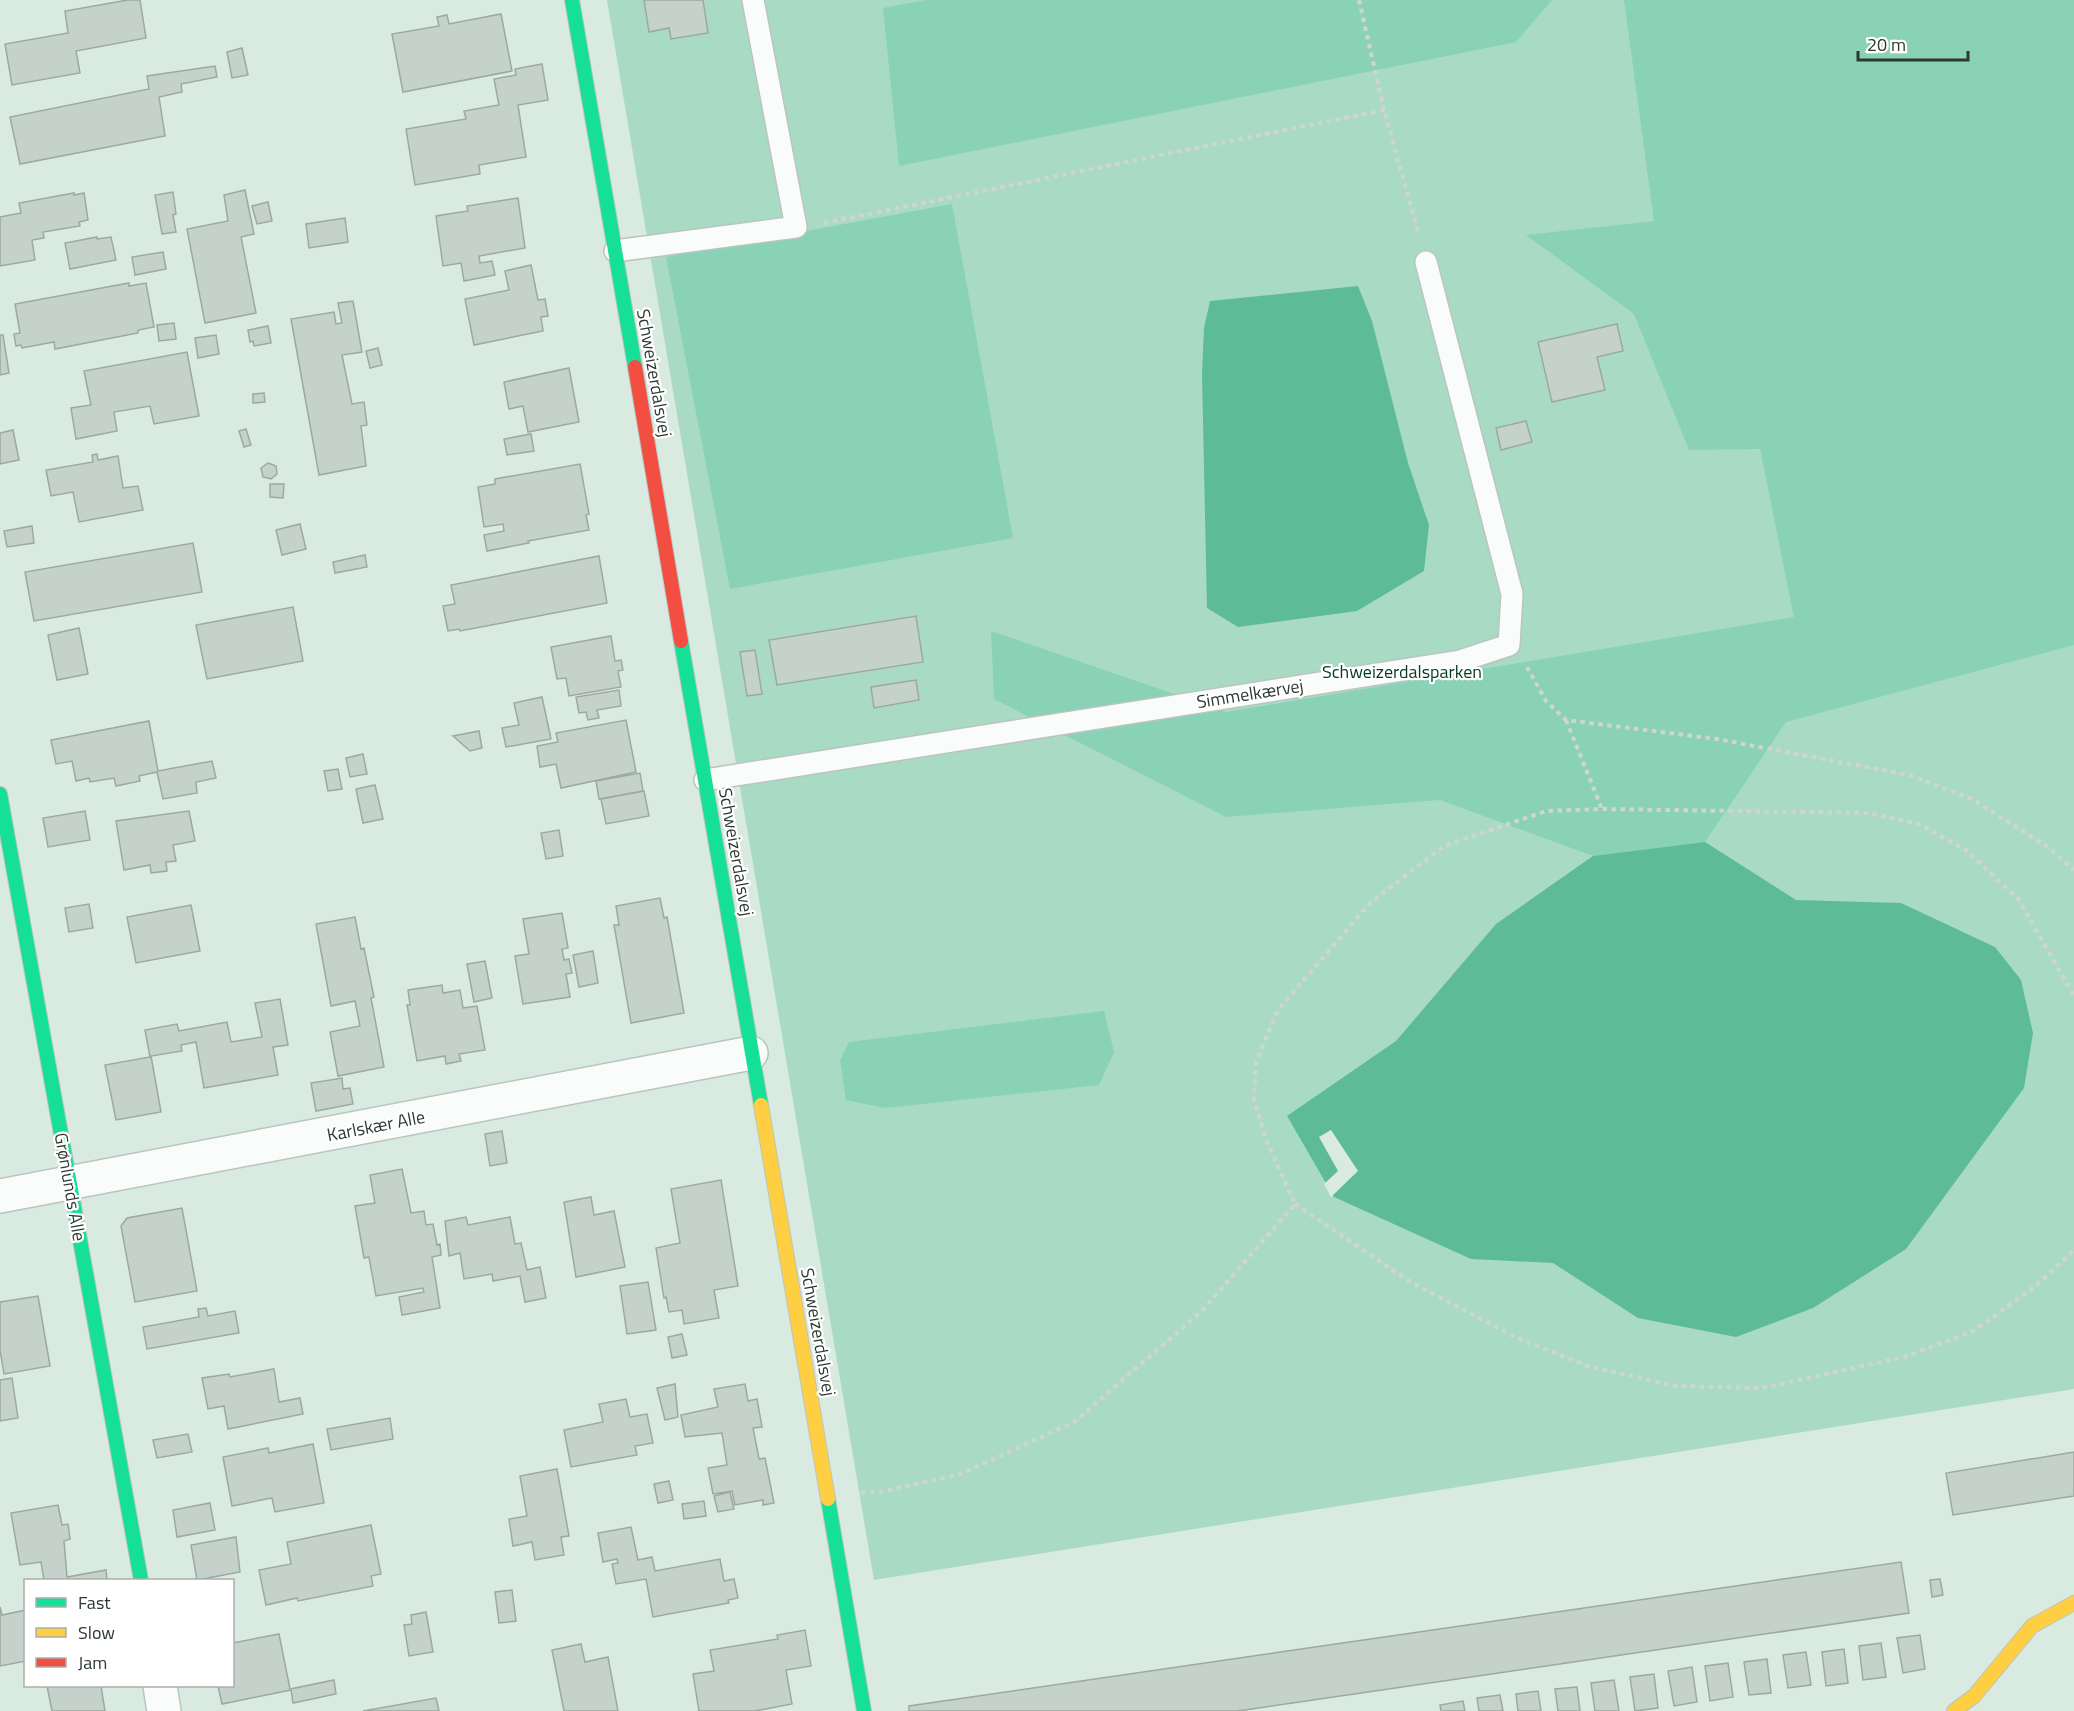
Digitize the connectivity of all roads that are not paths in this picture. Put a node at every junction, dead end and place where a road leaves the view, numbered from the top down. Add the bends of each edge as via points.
1 (572, 0) edge
2 (753, 0) edge
3 (615, 250) junction
4 (1426, 262) road end
5 (705, 780) junction
6 (0, 794) edge
7 (752, 1053) junction
8 (70, 1183) junction
9 (0, 1196) edge
10 (141, 1579) edge
11 (2074, 1603) edge
12 (160, 1687) edge
13 (164, 1711) edge
14 (864, 1711) edge
15 (1954, 1711) edge

1 - 3 street, Schweizerdalsvej
2 - 3 lane via 796,227
3 - 5 street, Schweizerdalsvej
4 - 5 lane, Simmelkærvej via 1512,594 1509,645 1460,661
5 - 7 street, Schweizerdalsvej
6 - 8 street, Grønlunds Alle
7 - 8 street, Karlskær Alle
7 - 14 street, Schweizerdalsvej
8 - 9 street, Karlskær Alle
8 - 10 street, Grønlunds Alle
11 - 15 street via 2032,1626 1974,1696
12 - 13 street

